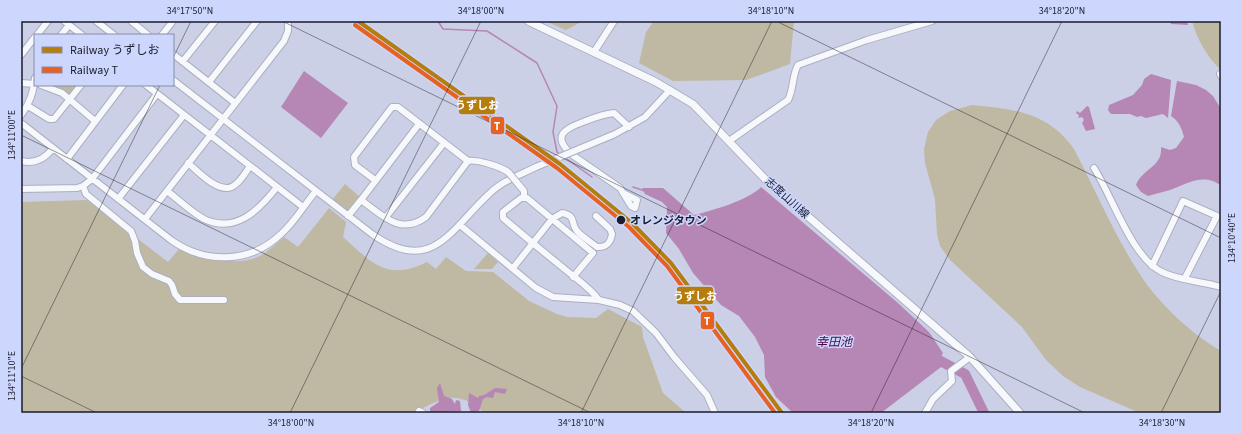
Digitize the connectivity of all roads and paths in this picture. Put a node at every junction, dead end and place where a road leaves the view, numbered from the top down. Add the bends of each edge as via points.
1 (48, 21) edge
2 (96, 21) edge
3 (131, 21) edge
4 (173, 21) edge
5 (215, 21) edge
6 (257, 21) edge
7 (288, 21) edge
8 (528, 21) edge
9 (614, 21) edge
10 (932, 21) edge
11 (66, 23) edge
12 (38, 34) edge
13 (61, 34) edge
14 (81, 34) edge
15 (113, 34) edge
16 (147, 34) edge
17 (163, 34) edge
18 (34, 38) edge
19 (594, 52) junction
20 (21, 55) edge
21 (174, 55) edge
22 (183, 61) junction
23 (174, 81) edge
24 (34, 82) edge
25 (209, 82) junction
26 (21, 83) edge
27 (34, 85) edge
28 (45, 86) edge
29 (80, 86) edge
30 (122, 86) edge
31 (147, 86) edge
32 (670, 90) junction
33 (157, 94) junction
34 (70, 99) junction
35 (235, 103) junction
36 (28, 106) junction
37 (21, 115) edge
38 (184, 115) junction
39 (223, 118) junction
40 (96, 121) junction
41 (21, 123) edge
42 (419, 124) junction
43 (629, 127) junction
44 (211, 135) junction
45 (729, 141) junction
46 (444, 143) junction
47 (53, 148) junction
48 (67, 159) junction
49 (21, 161) edge
50 (468, 161) junction
51 (188, 163) junction
52 (250, 166) junction
53 (1094, 168) dead end
54 (92, 179) junction
55 (375, 180) junction
56 (83, 186) junction
57 (277, 187) junction
58 (21, 189) edge
59 (167, 191) junction
60 (316, 191) junction
61 (625, 194) dead end
62 (524, 197) junction
63 (118, 199) junction
64 (361, 200) junction
65 (302, 207) junction
66 (348, 216) junction
67 (596, 216) dead end
68 (386, 217) junction
69 (145, 220) junction
70 (552, 220) junction
71 (460, 225) junction
72 (533, 243) junction
73 (1152, 266) junction
74 (513, 268) junction
75 (573, 277) junction
76 (1186, 279) junction
77 (1221, 287) edge
78 (224, 300) dead end
79 (599, 300) junction
80 (970, 357) junction
81 (418, 413) edge
82 (423, 413) edge
83 (715, 413) edge
84 (925, 413) edge
85 (1020, 413) edge

1 - 12 street
2 - 15 street
3 - 16 street
4 - 17 street
5 - 22 street
6 - 25 street
7 - 35 street via 284,41
8 - 19 main road, 志度山川線
9 - 19 street
10 - 45 street via 867,40 798,65 794,71 793,91 788,100
11 - 13 street
11 - 14 street
18 - 20 street
19 - 32 main road, 志度山川線
21 - 22 street
22 - 25 street
23 - 39 street
24 - 26 street
25 - 35 street
27 - 36 street
28 - 34 street
29 - 34 street
30 - 40 street
31 - 33 street
32 - 43 street via 645,117
32 - 45 main road, 志度山川線 via 693,104
33 - 38 street
33 - 54 street
34 - 36 street via 54,119 49,119
34 - 40 street via 84,114
35 - 39 street
36 - 37 street
38 - 44 street
38 - 63 street
39 - 44 street
39 - 60 street
40 - 48 street
41 - 47 street
42 - 46 street
42 - 55 street
42 - 55 street via 398,107 392,107 354,157 355,165
43 - 61 street via 614,113 566,128 562,134 565,148 571,154
43 - 71 street, bridge via 501,184
44 - 51 street
44 - 52 street
45 - 80 main road, 志度山川線 via 766,180
46 - 50 street
46 - 68 street
47 - 48 street
47 - 49 street via 42,159 34,162
48 - 54 street
50 - 62 street, bridge via 491,165 509,173 524,191
50 - 68 street via 426,217 416,224 407,226
51 - 52 street via 224,189 236,185
51 - 59 street
52 - 57 street
53 - 73 street via 1134,244
54 - 56 street
54 - 63 street
55 - 64 street
56 - 58 street
56 - 78 street via 86,194 131,231 143,267 169,281 180,300
57 - 59 street via 259,209 246,217 223,223 205,219
57 - 65 street
59 - 69 street
60 - 65 street
60 - 66 street
62 - 70 street
62 - 72 street via 503,212 503,218
63 - 69 street
64 - 66 street
64 - 68 street
65 - 69 street via 282,234 266,246 251,253 227,258 192,252
66 - 71 street via 384,243 409,251 435,246
67 - 70 street via 612,234 609,242 600,248 576,230 570,215 562,213
70 - 72 street
70 - 75 street via 593,252
71 - 74 street
72 - 74 street
72 - 75 street
73 - 76 street via 1173,277
73 - 76 street via 1183,201 1217,216
74 - 79 street via 536,288 553,297
75 - 79 street
76 - 77 street
79 - 83 street via 633,311 646,322 707,395
80 - 84 street via 951,371 952,381
80 - 85 main road, 志度山川線
81 - 82 street

